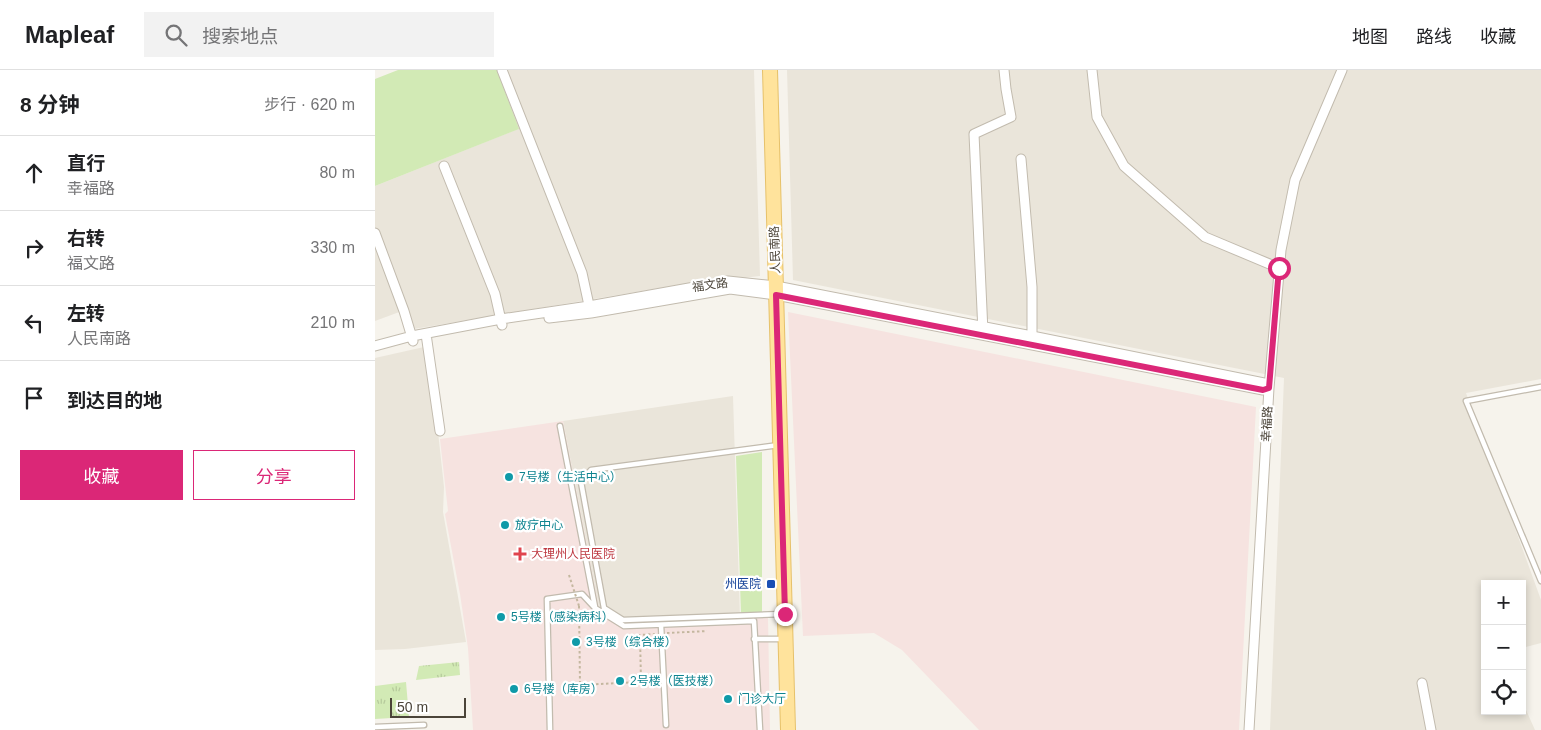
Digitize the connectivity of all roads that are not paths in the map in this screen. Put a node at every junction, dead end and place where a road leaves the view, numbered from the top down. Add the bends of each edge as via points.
1 (502, 70) edge
2 (770, 70) edge
3 (1004, 70) edge
4 (1092, 70) edge
5 (1343, 70) edge
6 (1021, 160) dead end
7 (444, 166) dead end
8 (375, 233) edge
9 (1279, 268) junction
10 (776, 290) junction
11 (590, 310) junction
12 (502, 322) junction
13 (983, 331) junction
14 (426, 336) junction
15 (412, 338) junction
16 (1032, 340) junction
17 (375, 346) edge
18 (375, 352) edge
19 (1541, 387) edge
20 (1269, 388) junction
21 (561, 426) dead end
22 (440, 431) dead end
23 (780, 445) junction
24 (1541, 581) edge
25 (595, 608) junction
26 (785, 614) junction
27 (661, 625) junction
28 (755, 639) junction
29 (786, 639) junction
30 (1422, 683) dead end
31 (424, 725) dead end
32 (665, 725) dead end
33 (375, 727) edge
34 (551, 730) edge
35 (760, 730) edge
36 (788, 730) edge
37 (1249, 730) edge
38 (1431, 730) edge

1 - 11 street via 582,272
2 - 10 main road, 人民南路
3 - 13 street via 1011,116 974,134
4 - 9 street via 1097,117 1124,166 1205,236
5 - 9 street, 幸福路 via 1295,180
6 - 16 street
7 - 12 street via 495,294
8 - 15 street
9 - 20 street, 幸福路
10 - 11 street, 福文路 via 728,281
10 - 13 street, 福文路
10 - 23 main road, 人民南路
11 - 12 street, 福文路
12 - 14 street, 福文路
13 - 16 street, 福文路
14 - 15 street, 福文路
14 - 22 street
15 - 17 street, 福文路
15 - 18 street, 福文路
16 - 20 street, 福文路 via 1263,390
19 - 24 lane via 1466,401
20 - 37 street, 幸福路
21 - 25 lane
23 - 26 main road, 人民南路
23 - 26 lane via 591,470 581,482 604,608 623,620
25 - 27 lane via 624,626
25 - 34 lane via 582,594 547,599
26 - 29 main road, 人民南路
27 - 28 lane via 754,621
27 - 32 lane
28 - 29 lane
28 - 35 lane
29 - 36 main road, 人民南路
30 - 38 street
31 - 33 lane

